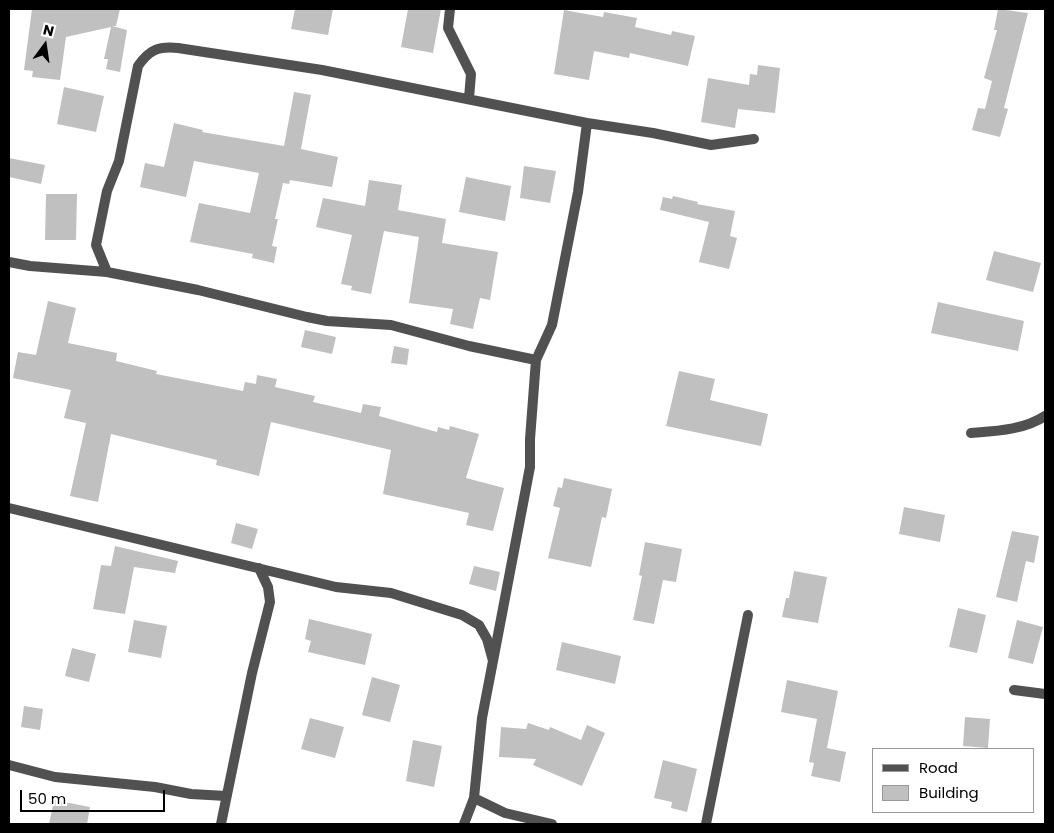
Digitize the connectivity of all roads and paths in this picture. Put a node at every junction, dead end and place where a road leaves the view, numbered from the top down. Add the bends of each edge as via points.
1 (450, 9) edge
2 (469, 98) junction
3 (587, 123) junction
4 (754, 139) dead end
5 (9, 262) edge
6 (107, 272) junction
7 (536, 360) junction
8 (1045, 416) edge
9 (971, 432) dead end
10 (9, 508) edge
11 (259, 568) junction
12 (748, 615) dead end
13 (493, 662) junction
14 (1014, 690) dead end
15 (1045, 694) edge
16 (9, 765) edge
17 (226, 796) junction
18 (474, 798) junction
19 (221, 824) edge
20 (464, 824) edge
21 (552, 824) edge
22 (706, 824) edge

1 - 2 street via 448,28 471,74
2 - 3 street via 523,112
2 - 6 street via 231,56 156,48 146,54 138,66 120,161 107,191 96,244
3 - 4 street via 711,145
3 - 7 street via 578,192 552,326
5 - 6 street
6 - 7 street via 307,317 391,325
7 - 13 street via 530,467
8 - 9 street via 1005,430
10 - 11 street
11 - 13 street via 336,587 391,593 462,615 479,625 488,639
11 - 17 street via 268,587 270,602
12 - 22 street
13 - 18 street via 482,718
14 - 15 street
16 - 17 street via 55,777
17 - 19 street
18 - 20 street
18 - 21 street via 505,813

